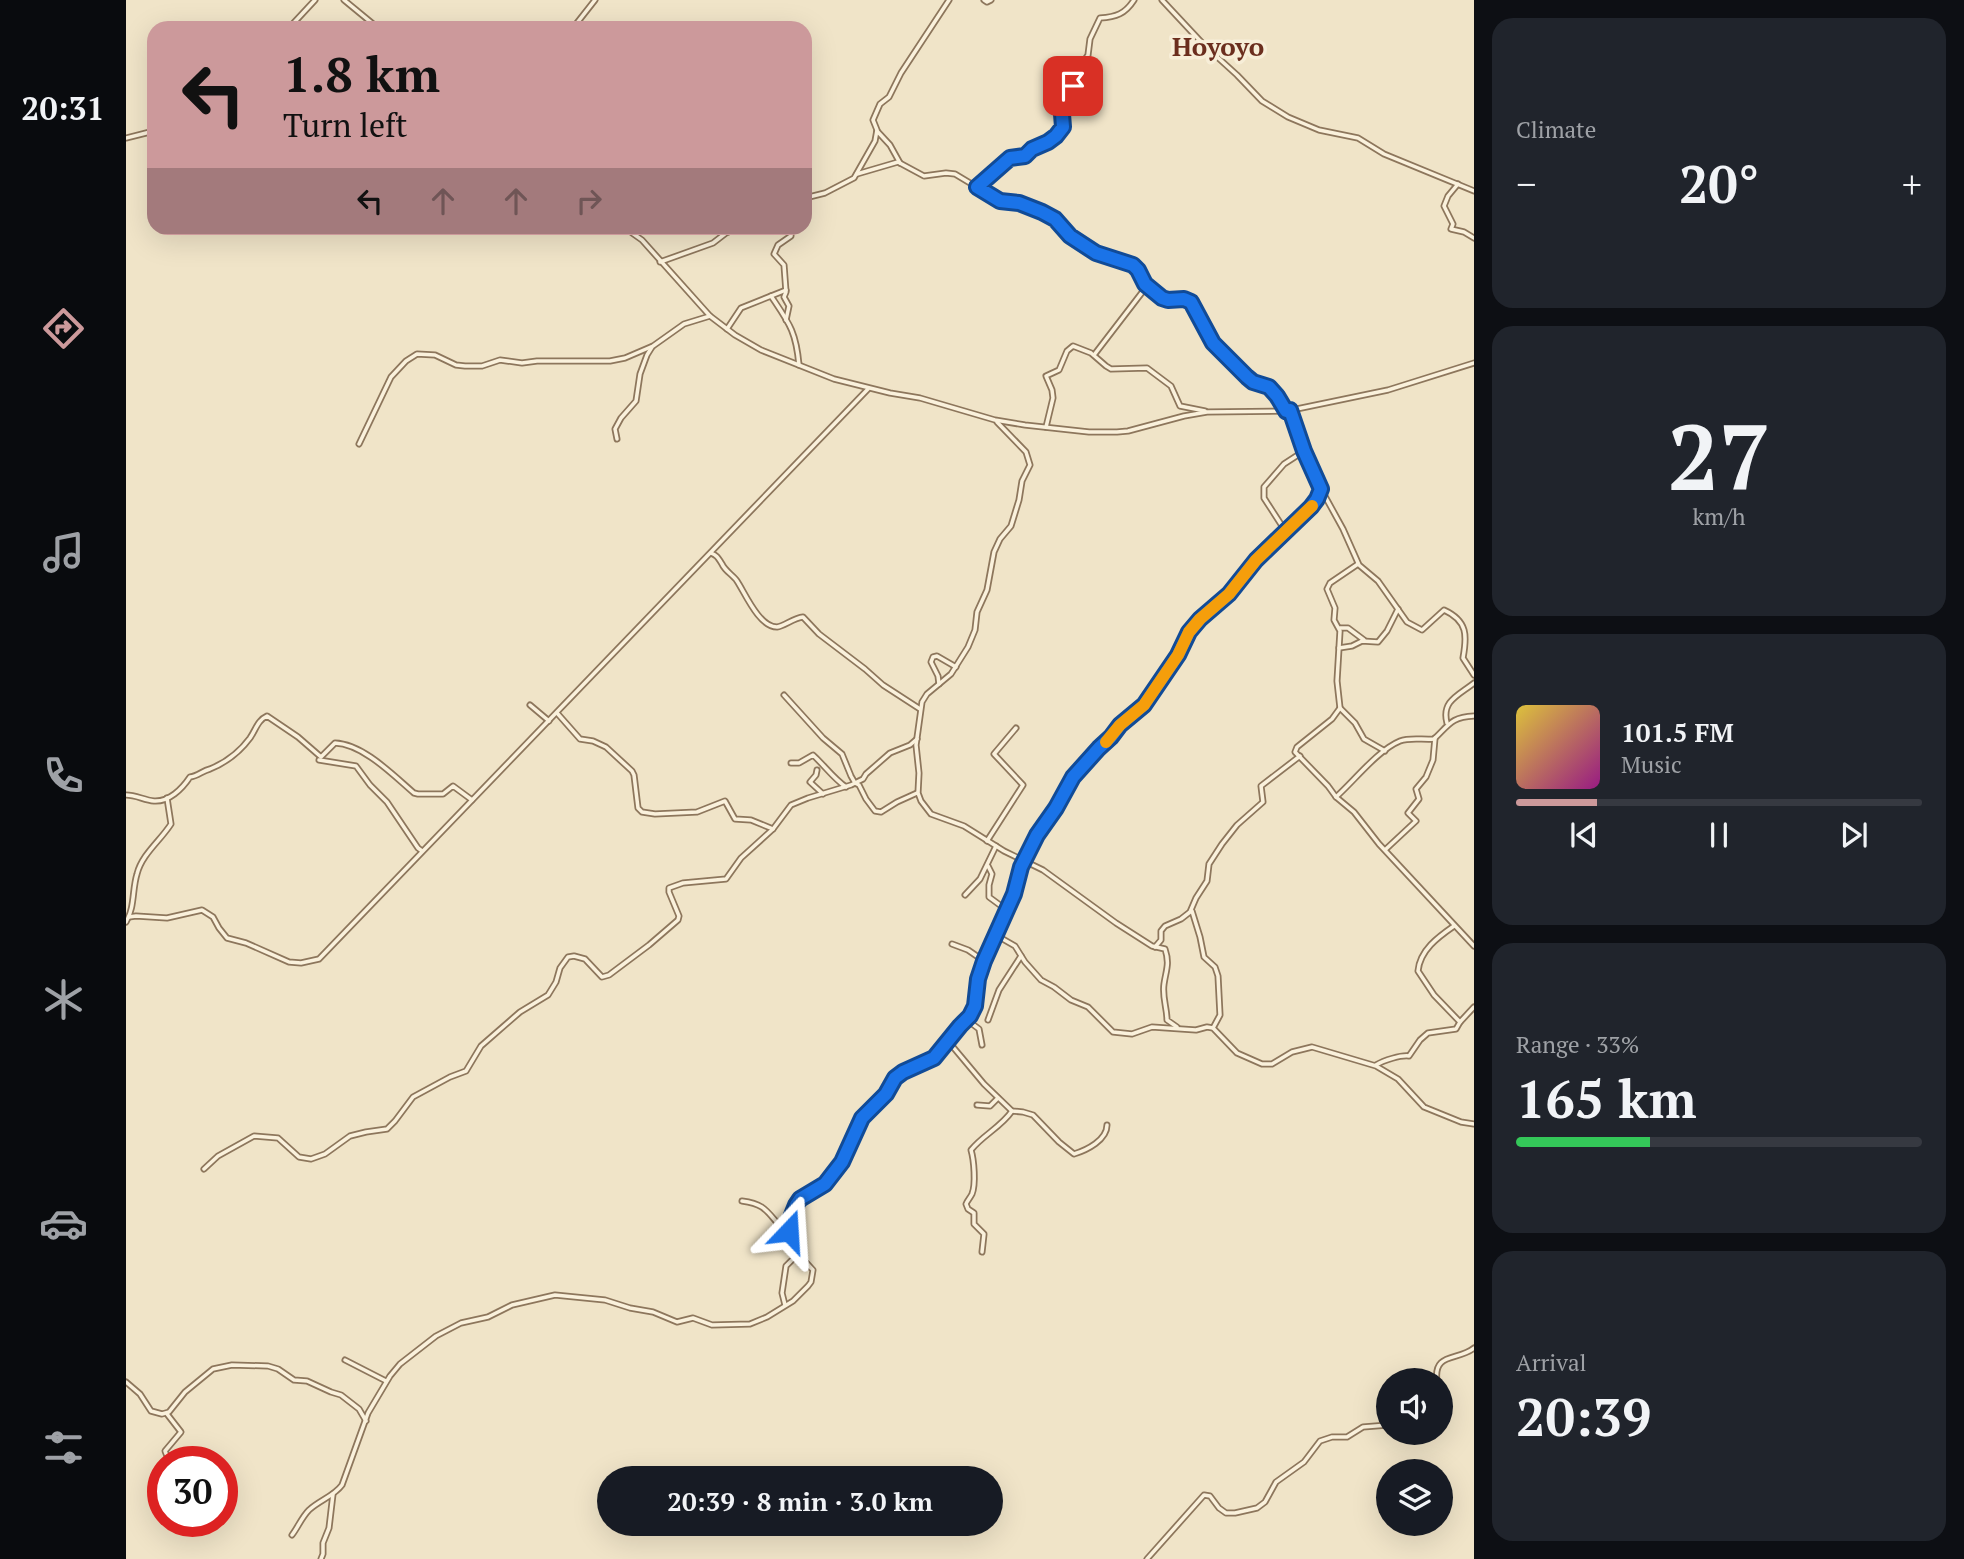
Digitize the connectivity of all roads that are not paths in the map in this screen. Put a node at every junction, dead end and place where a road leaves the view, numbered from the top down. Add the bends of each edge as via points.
1 (314, 0) edge
2 (344, 0) edge
3 (595, 0) edge
4 (949, 0) edge
5 (984, 0) edge
6 (990, 0) edge
7 (1134, 0) edge
8 (1162, 0) edge
9 (295, 21) edge
10 (369, 21) edge
11 (578, 21) edge
12 (877, 130) junction
13 (147, 133) edge
14 (126, 138) edge
15 (900, 163) junction
16 (857, 174) junction
17 (1458, 184) junction
18 (977, 187) junction
19 (1474, 191) edge
20 (812, 196) edge
21 (635, 235) edge
22 (726, 235) edge
23 (791, 235) edge
24 (1474, 238) edge
25 (660, 262) junction
26 (1147, 286) junction
27 (786, 290) junction
28 (771, 296) junction
29 (706, 311) junction
30 (710, 316) junction
31 (702, 319) junction
32 (786, 320) junction
33 (727, 329) junction
34 (653, 346) junction
35 (1094, 355) junction
36 (1474, 363) edge
37 (799, 365) junction
38 (868, 388) junction
39 (1288, 411) junction
40 (1207, 412) junction
41 (995, 420) junction
42 (1046, 427) junction
43 (617, 439) dead end
44 (359, 444) dead end
45 (1304, 451) junction
46 (1321, 489) junction
47 (1286, 532) junction
48 (711, 552) junction
49 (1358, 564) junction
50 (1398, 609) junction
51 (1340, 628) junction
52 (1365, 641) junction
53 (1339, 648) junction
54 (956, 667) junction
55 (1474, 675) edge
56 (1474, 683) edge
57 (939, 684) junction
58 (785, 695) dead end
59 (530, 705) dead end
60 (1340, 708) junction
61 (920, 709) junction
62 (557, 713) junction
63 (1474, 716) edge
64 (549, 721) junction
65 (1447, 724) junction
66 (1016, 727) dead end
67 (1435, 738) junction
68 (917, 740) junction
69 (1385, 751) junction
70 (1300, 756) junction
71 (320, 760) dead end
72 (791, 763) dead end
73 (817, 770) dead end
74 (855, 783) junction
75 (846, 787) junction
76 (918, 793) junction
77 (822, 794) junction
78 (126, 795) edge
79 (1336, 797) junction
80 (167, 798) junction
81 (472, 800) junction
82 (773, 829) junction
83 (987, 841) junction
84 (996, 846) junction
85 (1386, 850) junction
86 (422, 851) junction
87 (1024, 860) junction
88 (988, 866) junction
89 (965, 895) dead end
90 (1191, 909) junction
91 (1008, 911) junction
92 (127, 920) edge
93 (1454, 926) junction
94 (997, 932) junction
95 (952, 944) dead end
96 (1474, 946) edge
97 (1155, 947) junction
98 (1021, 956) junction
99 (984, 961) junction
100 (1474, 1007) edge
101 (967, 1020) junction
102 (988, 1020) dead end
103 (1460, 1022) junction
104 (1177, 1027) junction
105 (1213, 1028) junction
106 (948, 1041) junction
107 (982, 1045) dead end
108 (1376, 1066) junction
109 (998, 1098) junction
110 (977, 1105) dead end
111 (1012, 1111) junction
112 (1474, 1124) edge
113 (1107, 1125) dead end
114 (204, 1169) dead end
115 (742, 1201) dead end
116 (788, 1225) junction
117 (800, 1252) junction
118 (982, 1252) dead end
119 (785, 1305) junction
120 (1474, 1348) edge
121 (345, 1360) dead end
122 (1437, 1368) edge
123 (386, 1381) junction
124 (126, 1382) edge
125 (167, 1414) junction
126 (366, 1421) junction
127 (1376, 1426) edge
128 (169, 1446) edge
129 (332, 1494) junction
130 (292, 1535) dead end
131 (321, 1559) edge
132 (1147, 1559) edge

1 - 9 street
2 - 10 street
3 - 11 street
4 - 12 street via 890,97 880,104 873,120
5 - 6 street
7 - 18 street via 1124,13 1098,21 1088,55 1075,74 1060,132 1026,155 1010,158
8 - 17 street via 1262,101 1279,112 1319,130 1357,138
12 - 15 street
12 - 16 street
13 - 14 street
15 - 16 street
15 - 18 street via 924,176 955,174
16 - 20 street via 851,181
17 - 19 street
17 - 24 street via 1444,206 1451,229
18 - 26 street via 1000,201 1051,216 1096,253 1133,265
21 - 25 street
22 - 25 street
23 - 27 street via 774,254 784,265
25 - 29 street
26 - 35 street
26 - 39 street via 1165,299 1191,302 1213,343 1253,382 1269,387
27 - 28 street
27 - 32 street
28 - 32 street
28 - 33 street via 741,308
29 - 30 street
29 - 31 street
30 - 31 street
30 - 33 street
31 - 34 street via 684,324
32 - 37 street via 795,337
33 - 37 street via 761,350
34 - 43 street via 640,374 636,401 615,429
34 - 44 street via 605,362 500,360 465,366 417,354 391,377
35 - 40 street via 1111,369 1147,368 1171,386 1180,405
35 - 42 street via 1071,346 1059,370 1047,375 1053,398
36 - 39 street via 1388,390
37 - 38 street
38 - 41 street
38 - 48 street
39 - 40 street
39 - 45 street
40 - 42 street via 1128,431
41 - 42 street
41 - 54 street via 1026,452 1030,465 1011,526 992,558 975,630
45 - 46 street
45 - 47 street via 1284,464 1264,488 1264,498
46 - 47 street via 1311,507
46 - 49 street
47 - 87 street via 1189,632 1144,705 1069,783
48 - 61 street via 765,621 778,626 803,617 883,685
48 - 62 street
49 - 50 street via 1378,581
49 - 51 street via 1327,589
50 - 52 street via 1382,639
50 - 55 street via 1420,630 1444,610 1454,616 1467,642 1463,658
51 - 52 street via 1348,628
51 - 53 street
52 - 53 street
53 - 60 street
54 - 57 street
54 - 57 street via 933,657
56 - 65 street via 1448,704
57 - 61 street
58 - 74 street via 842,754
59 - 64 street
60 - 69 street via 1364,739
60 - 70 street via 1297,747
61 - 68 street
62 - 64 street
62 - 82 street via 578,737 607,747 632,771 642,812 697,812 725,801 734,819
63 - 65 street
64 - 81 street
65 - 67 street
66 - 83 street via 993,754 1023,785
67 - 69 street via 1404,740
67 - 85 street via 1433,760 1416,789 1419,799 1408,813 1416,821
68 - 74 street via 890,753
68 - 76 street
69 - 79 street
70 - 79 street
70 - 90 street via 1260,786 1263,802 1217,851
71 - 86 street via 356,766
72 - 75 street via 813,755
73 - 77 street via 810,782
74 - 75 street
74 - 76 street via 878,812
75 - 77 street
76 - 83 street via 931,814 964,826
77 - 82 street via 791,805
78 - 80 street via 155,801
79 - 85 street
80 - 81 street via 190,777 225,763 267,716 321,757 341,743 365,754 418,794 443,794 453,786
80 - 92 street via 171,824 137,872
81 - 86 street
82 - 114 street via 741,858 726,880 669,888 678,920 610,975 602,977 585,959 568,957 545,999 520,1012 481,1045 466,1071 413,1097 387,1129 350,1136 311,1159 299,1157 278,1138 254,1136
83 - 84 street
84 - 87 street
84 - 88 street
85 - 93 street
86 - 92 street via 317,960 289,962 228,938 204,911
87 - 91 street
87 - 97 street
88 - 89 street
88 - 91 street via 992,874 989,897
90 - 97 street via 1164,926
90 - 105 street via 1203,957 1218,976 1220,1015
91 - 94 street
93 - 96 street
93 - 103 street via 1427,948 1418,971
94 - 98 street
94 - 99 street
95 - 99 street
97 - 104 street via 1166,951 1164,1004 1167,1020
98 - 102 street via 999,990
98 - 104 street via 1043,981 1088,1007 1112,1031 1132,1034 1152,1027
99 - 101 street via 975,1006
100 - 103 street
101 - 106 street
101 - 107 street via 979,1029
103 - 108 street via 1456,1029 1428,1033 1409,1056
104 - 105 street
105 - 108 street via 1237,1053 1262,1064 1312,1047
106 - 109 street
106 - 116 street via 934,1058 895,1078 859,1122 839,1166 822,1187 797,1203
108 - 112 street via 1398,1079 1424,1107
109 - 110 street via 990,1105
109 - 111 street
111 - 113 street via 1033,1115 1075,1154 1097,1142
111 - 118 street via 971,1150 975,1178 965,1203 985,1235
115 - 116 street via 759,1205 779,1225
116 - 117 street
117 - 119 street via 786,1266
117 - 119 street via 813,1276
119 - 123 street via 750,1324 720,1325 696,1318 671,1321 605,1300 552,1295 461,1323 436,1336
120 - 122 street
121 - 123 street
123 - 126 street
124 - 125 street via 151,1411
125 - 126 street via 214,1369 262,1366 341,1395 361,1410
125 - 128 street via 181,1432
126 - 129 street via 342,1485
127 - 132 street via 1320,1441 1304,1462 1276,1482 1257,1508 1226,1513 1204,1495
129 - 130 street via 305,1514
129 - 131 street

